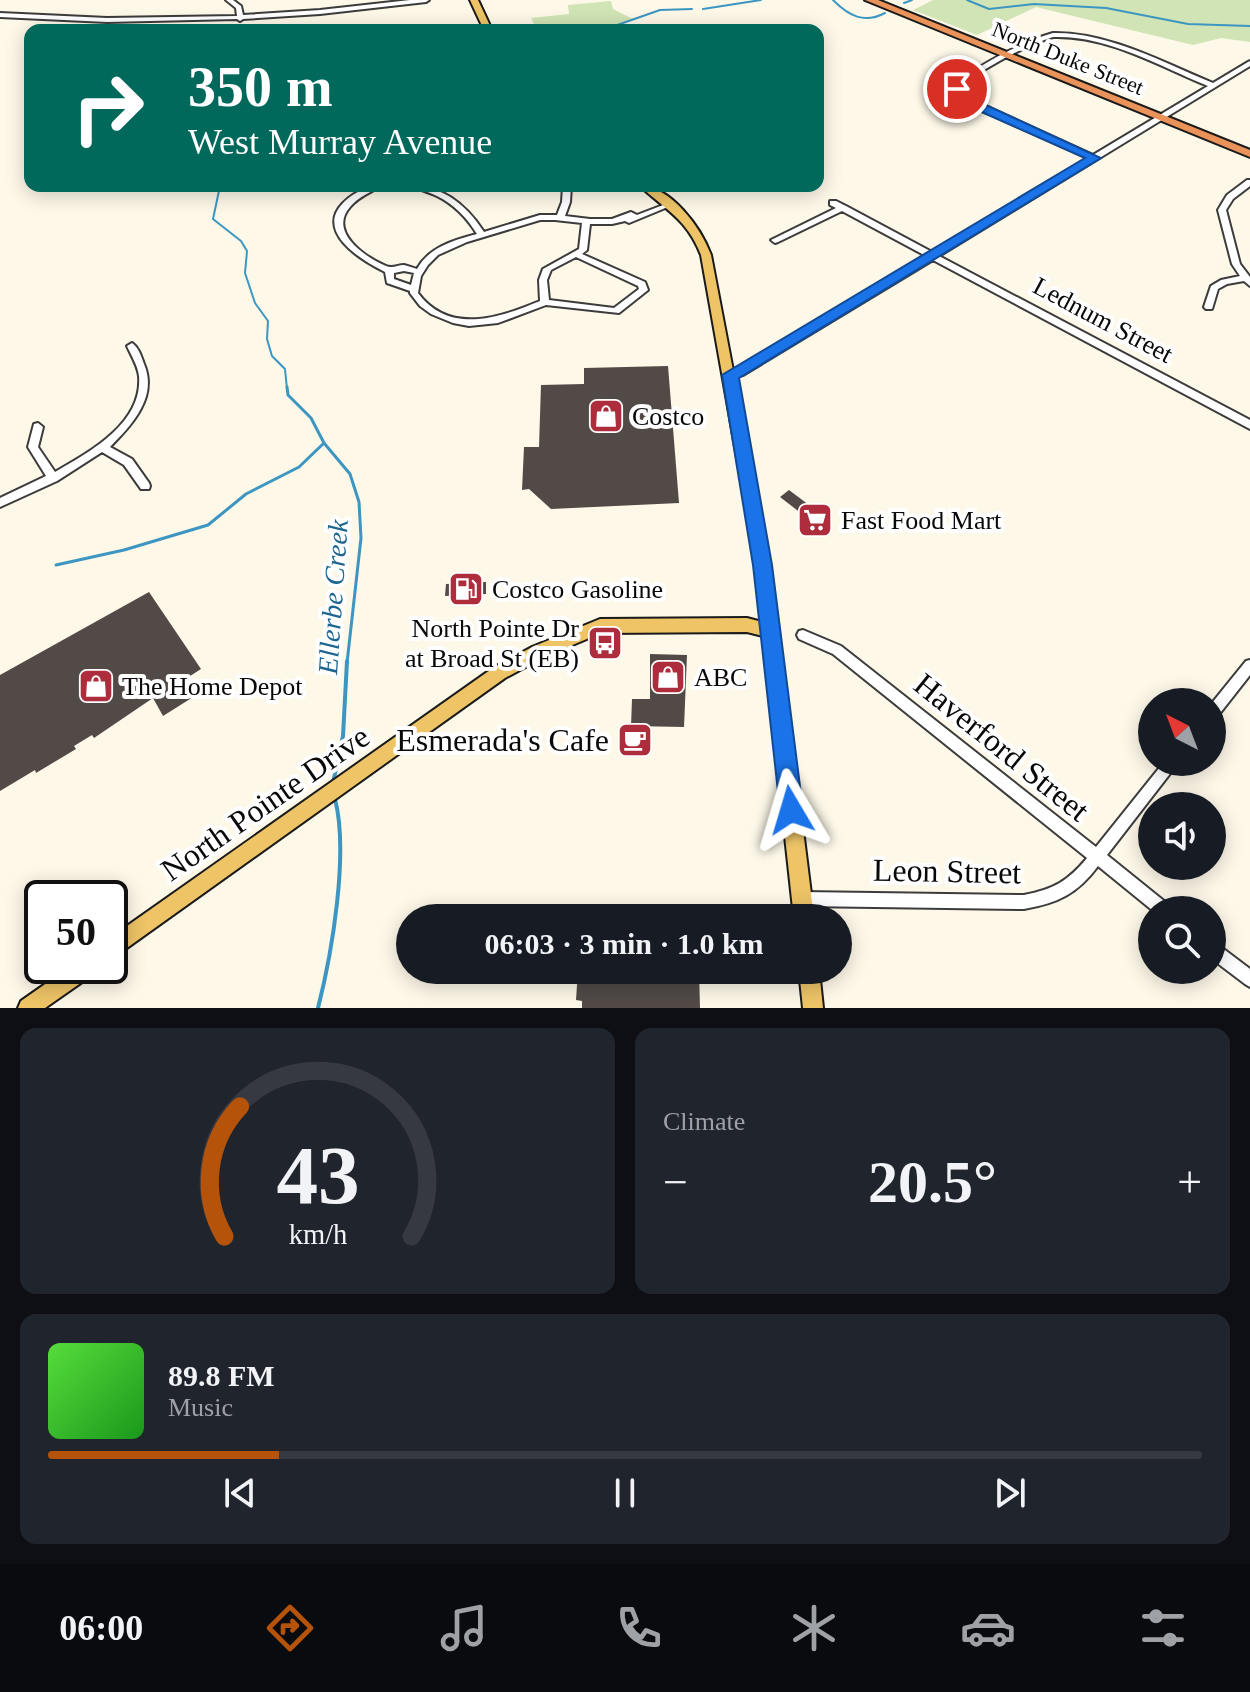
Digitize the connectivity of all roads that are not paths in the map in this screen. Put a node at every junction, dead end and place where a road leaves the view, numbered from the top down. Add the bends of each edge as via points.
1 (229, 0) edge
2 (311, 0) edge
3 (426, 0) edge
4 (474, 0) edge
5 (870, 0) edge
6 (385, 3) edge
7 (321, 13) junction
8 (0, 15) edge
9 (240, 19) junction
10 (485, 24) edge
11 (1010, 56) junction
12 (1250, 63) edge
13 (1212, 85) junction
14 (1161, 117) junction
15 (1250, 154) edge
16 (1094, 158) junction
17 (1250, 182) edge
18 (366, 192) edge
19 (431, 192) edge
20 (567, 192) edge
21 (654, 192) edge
22 (668, 201) junction
23 (833, 203) dead end
24 (843, 208) junction
25 (560, 218) junction
26 (586, 221) junction
27 (481, 234) junction
28 (775, 240) dead end
29 (578, 255) junction
30 (934, 256) junction
31 (389, 271) junction
32 (419, 272) junction
33 (1247, 281) edge
34 (414, 289) junction
35 (545, 302) junction
36 (1209, 307) dead end
37 (132, 346) dead end
38 (730, 375) junction
39 (1250, 425) edge
40 (38, 427) dead end
41 (103, 448) junction
42 (53, 478) junction
43 (145, 486) dead end
44 (0, 503) edge
45 (769, 631) junction
46 (803, 635) dead end
47 (1250, 665) edge
48 (1226, 695) edge
49 (1161, 776) edge
50 (1096, 857) junction
51 (1146, 896) edge
52 (802, 904) edge
53 (852, 907) edge
54 (128, 937) edge
55 (1226, 960) edge
56 (1250, 979) edge
57 (62, 984) edge
58 (810, 984) edge
59 (28, 1008) edge
60 (813, 1008) edge

1 - 9 street via 239,7
2 - 7 street
3 - 6 street
4 - 10 main road
5 - 11 highway, North Duke Street
6 - 7 street
7 - 9 street
8 - 9 street via 99,21
11 - 13 street via 1053,35 1079,36
11 - 14 highway, North Duke Street
11 - 16 street via 958,83 958,94
12 - 13 street
13 - 14 street
14 - 15 highway, North Duke Street
14 - 16 street
16 - 30 street
17 - 33 street via 1222,210 1232,252
18 - 31 street via 353,199 336,223 353,249
19 - 27 street via 456,202
20 - 25 street
21 - 22 main road
22 - 26 street via 610,224
22 - 38 main road via 704,247
23 - 24 street, Lednum Street
24 - 28 street
24 - 30 street, Lednum Street
25 - 26 street
25 - 27 street via 538,218
26 - 29 street via 585,246
27 - 32 street via 445,248
29 - 35 street via 547,269
29 - 35 street via 642,284 643,293 616,311
30 - 38 street
30 - 39 street, Lednum Street
31 - 32 street
31 - 34 street via 390,281
32 - 34 street
33 - 36 street via 1214,288
34 - 35 street via 430,310 474,325
37 - 41 street via 143,365 144,393 131,418
38 - 45 main road via 763,565
40 - 42 street via 33,447
41 - 42 street
41 - 43 street via 128,462
42 - 44 street
45 - 52 main road
45 - 54 main road, North Pointe Drive via 580,635 511,666
46 - 50 street, Haverford Street via 837,650
47 - 48 street
49 - 50 street, Leon Street
50 - 51 street, Haverford Street
50 - 53 street, Leon Street via 1072,886 1039,900
55 - 56 street
57 - 59 main road
58 - 60 main road

